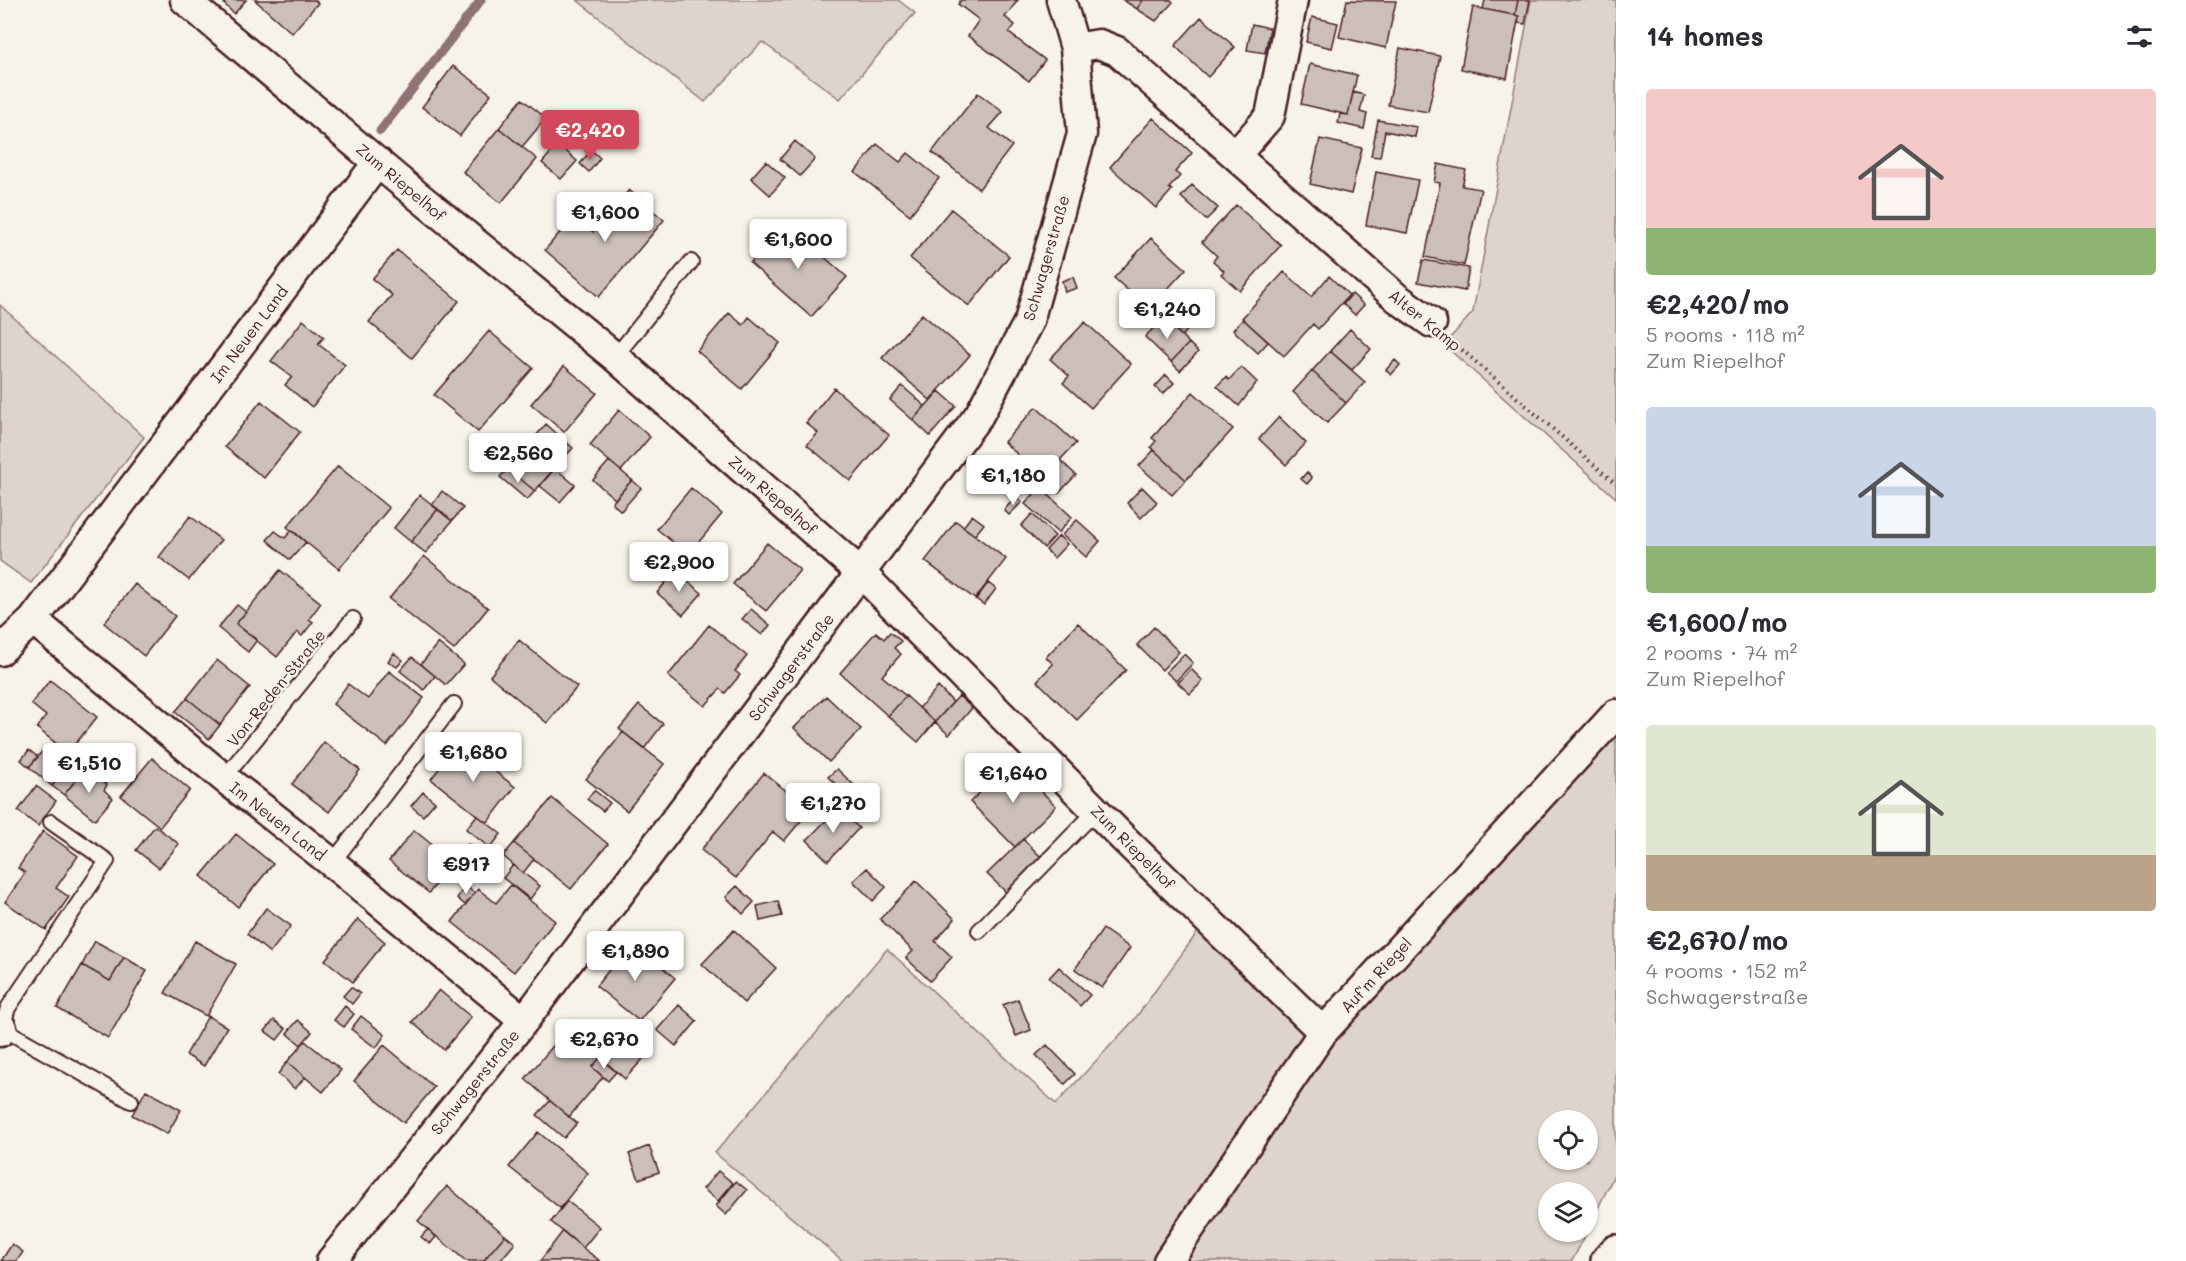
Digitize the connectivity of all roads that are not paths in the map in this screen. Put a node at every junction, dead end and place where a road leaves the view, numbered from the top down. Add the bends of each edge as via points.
1 (184, 0) edge
2 (1061, 0) edge
3 (1293, 0) edge
4 (1075, 48) junction
5 (1236, 155) junction
6 (378, 162) junction
7 (691, 262) dead end
8 (1432, 323) road end
9 (615, 357) junction
10 (861, 573) junction
11 (353, 619) dead end
12 (33, 620) junction
13 (0, 651) edge
14 (454, 704) dead end
15 (1616, 714) edge
16 (224, 778) junction
17 (1096, 811) junction
18 (51, 822) dead end
19 (332, 862) junction
20 (980, 931) dead end
21 (524, 1022) junction
22 (1, 1030) edge
23 (1323, 1032) junction
24 (131, 1101) dead end
25 (1616, 1252) edge
26 (332, 1261) edge
27 (1168, 1261) edge
28 (1608, 1261) edge

1 - 6 street, Zum Riepelhof
2 - 4 street, Schwagerstraße
3 - 5 street via 1270,116
4 - 5 street, Alter Kamp via 1099,44 1118,51
4 - 10 street, Schwagerstraße via 1082,134 1029,321 979,415
5 - 8 street, Alter Kamp via 1397,298
6 - 9 street, Zum Riepelhof
6 - 12 street, Im Neuen Land
7 - 9 lane
9 - 10 street, Zum Riepelhof
10 - 17 street, Zum Riepelhof
10 - 21 street, Schwagerstraße
11 - 16 lane, Von-Reden-Straße
12 - 13 street, Im Neuen Land
12 - 16 street, Im Neuen Land
14 - 19 lane
15 - 23 street, Auf'm Riegel
16 - 19 street, Im Neuen Land
17 - 20 lane
17 - 23 street, Zum Riepelhof
18 - 22 lane via 107,861 8,1008
19 - 21 street, Im Neuen Land
21 - 26 street, Schwagerstraße
22 - 24 lane
23 - 27 street, Auf'm Riegel
25 - 28 highway

